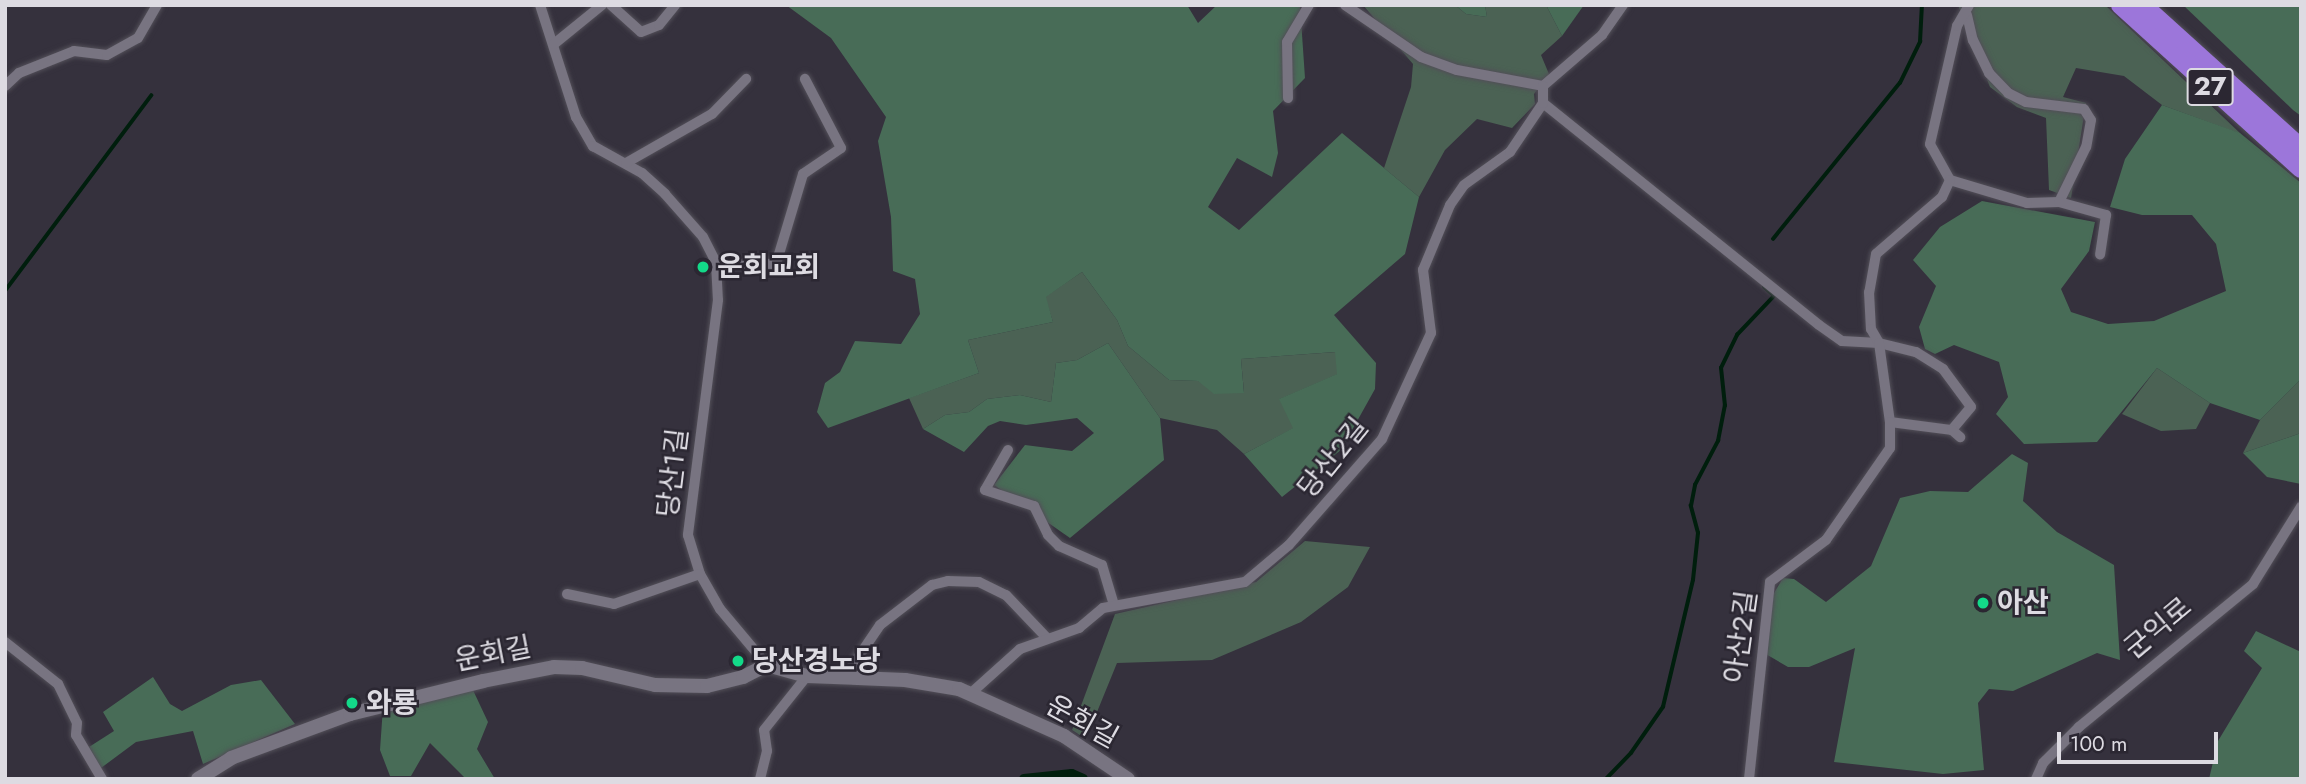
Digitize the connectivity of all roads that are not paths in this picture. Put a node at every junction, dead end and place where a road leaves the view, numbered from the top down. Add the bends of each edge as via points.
1 (157, 5) edge
2 (540, 5) edge
3 (602, 5) edge
4 (611, 5) edge
5 (675, 5) edge
6 (1309, 5) edge
7 (1345, 5) edge
8 (1623, 5) edge
9 (2120, 5) edge
10 (2143, 5) edge
11 (1968, 10) edge
12 (554, 44) junction
13 (746, 79) dead end
14 (805, 79) dead end
15 (5, 86) edge
16 (1543, 86) junction
17 (1288, 98) dead end
18 (1544, 103) junction
19 (2275, 124) junction
20 (2301, 141) edge
21 (2275, 146) junction
22 (2301, 148) edge
23 (626, 163) junction
24 (2301, 169) edge
25 (1950, 180) junction
26 (2301, 183) edge
27 (2059, 202) junction
28 (2100, 255) dead end
29 (716, 263) junction
30 (1879, 343) junction
31 (1890, 422) junction
32 (1008, 450) dead end
33 (2301, 507) edge
34 (700, 574) junction
35 (567, 594) dead end
36 (1114, 605) junction
37 (1047, 638) junction
38 (5, 642) edge
39 (767, 664) junction
40 (807, 676) junction
41 (844, 678) junction
42 (970, 694) junction
43 (102, 779) edge
44 (198, 779) edge
45 (760, 779) edge
46 (1128, 779) edge
47 (1749, 779) edge
48 (2036, 779) edge

1 - 15 street via 138,38 107,55 74,51 35,65
2 - 12 street, 당산1길
3 - 12 street
4 - 5 street via 641,32 659,24
6 - 17 street via 1287,42
7 - 16 street via 1421,57 1457,70
8 - 16 street via 1602,35
9 - 21 highway, 27
10 - 19 highway, 27
11 - 25 street via 1957,26 1932,123 1930,144
11 - 27 street via 1973,40 1989,73 2008,93 2026,102 2084,109 2091,120 2086,147
12 - 23 street, 당산1길 via 576,117 593,146 610,159
13 - 23 street via 712,114
14 - 29 street via 842,148 803,174 776,264
16 - 18 street
18 - 30 street via 1819,325 1842,341
18 - 36 street, 당산2길 via 1510,152 1464,185 1450,205 1423,270 1432,333 1382,439 1289,545 1245,582
19 - 20 highway
19 - 22 highway, 27
21 - 24 highway, 27
21 - 26 highway
23 - 29 street, 당산1길 via 685,214 704,237
25 - 27 street via 2027,203
25 - 30 street, 아산2길 via 1942,197 1876,254 1869,292 1871,329
27 - 28 street via 2106,215
29 - 34 street, 당산1길 via 715,337 688,509 690,548
30 - 31 street, 아산2길
30 - 31 street via 1916,352 1943,369 1963,391 1970,407 1956,433
31 - 47 street, 아산2길 via 1890,448 1826,540 1770,582
32 - 36 street via 985,490 1034,506 1048,535 1059,545 1102,565
33 - 48 street, 군익로 via 2253,584 2079,727 2043,763
34 - 35 street via 614,604
34 - 39 street, 당산1길 via 720,609
36 - 37 street, 당산2길 via 1079,628
37 - 41 street via 1006,596 979,582 932,585 880,625
37 - 42 street, 당산2길 via 1020,649
38 - 43 street via 58,684 77,723 76,735
39 - 40 street, 운회길
39 - 44 street, 운회길 via 743,677 707,687 654,685 582,668 554,667 483,681 349,714 230,758
40 - 41 street, 운회길
40 - 45 street via 764,730 767,751
41 - 42 street, 운회길 via 933,682
42 - 46 street, 운회길 via 1064,736

